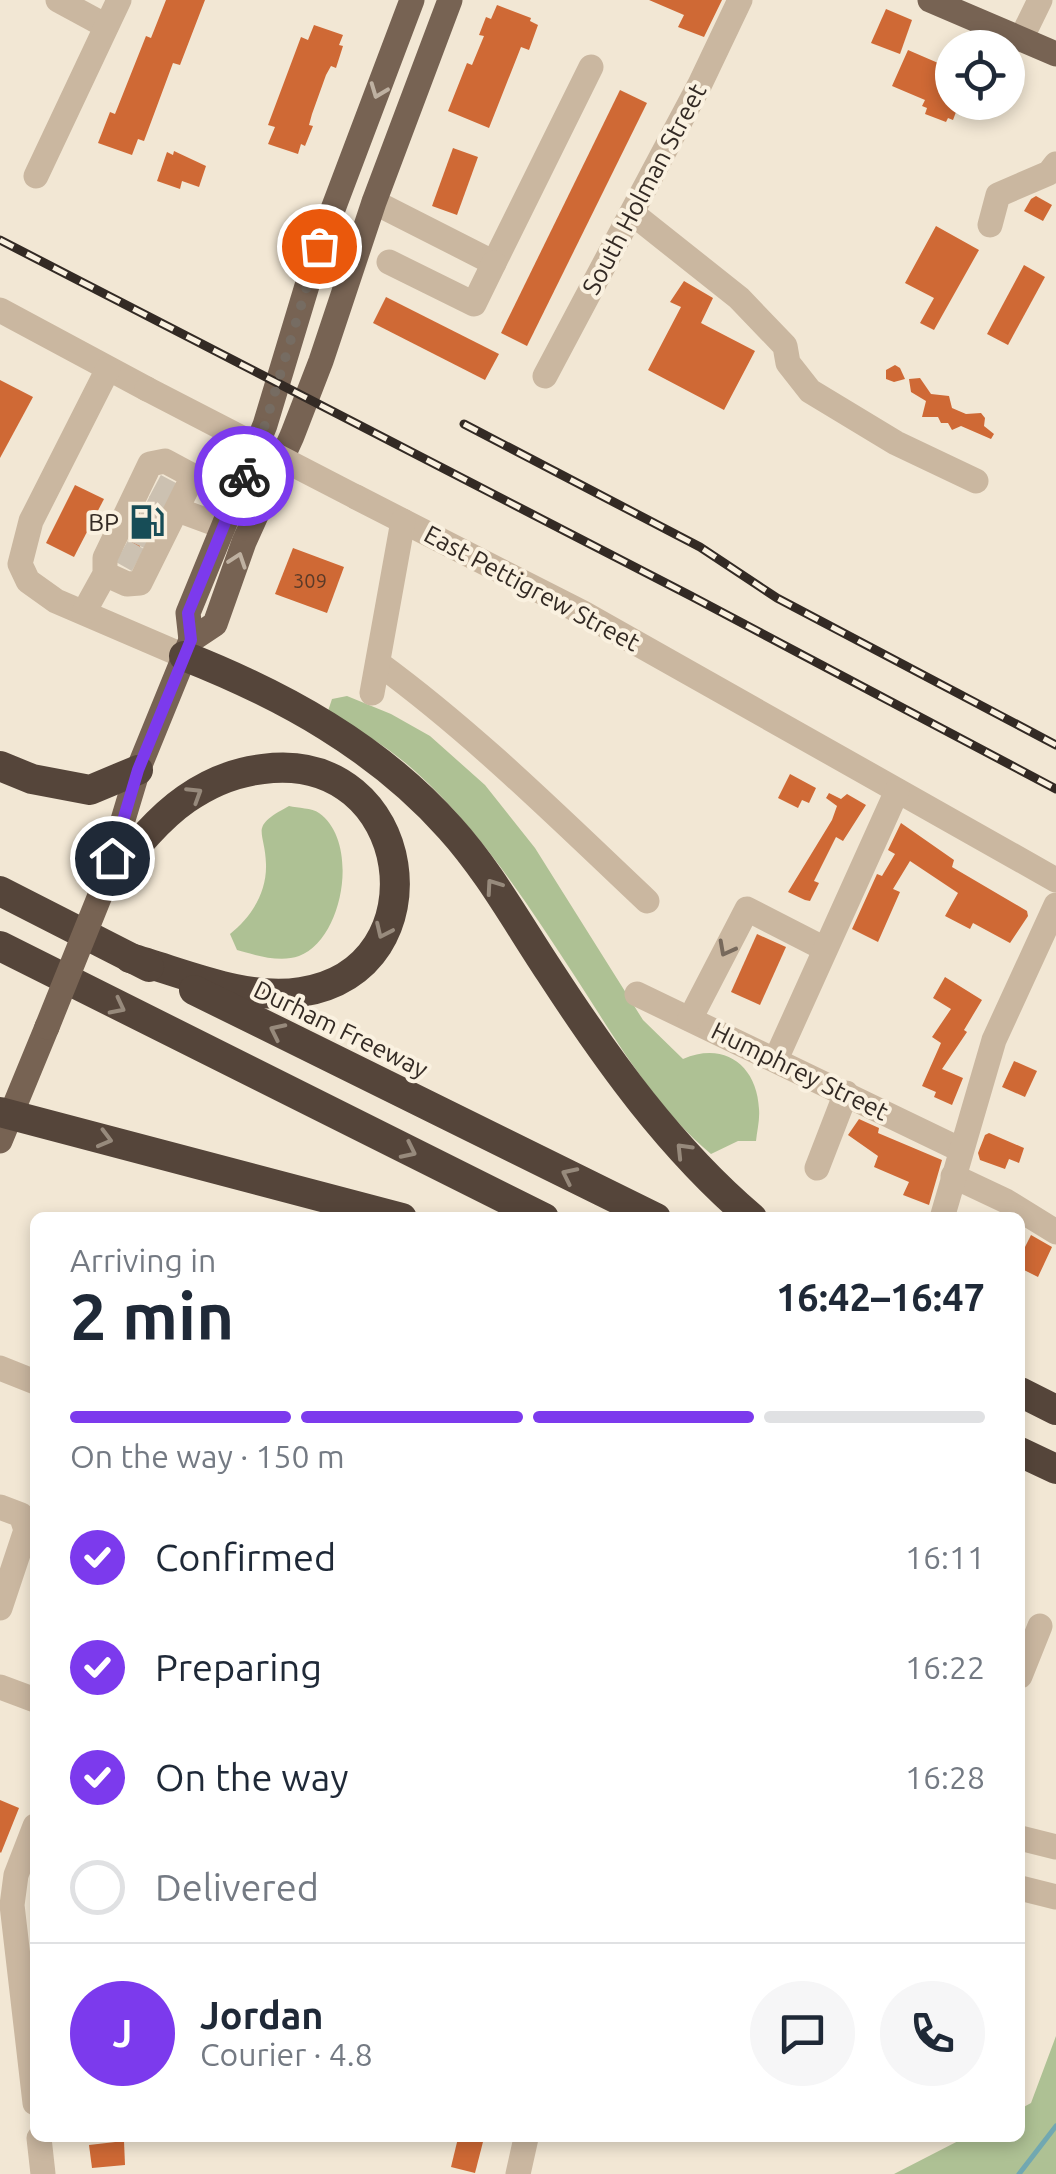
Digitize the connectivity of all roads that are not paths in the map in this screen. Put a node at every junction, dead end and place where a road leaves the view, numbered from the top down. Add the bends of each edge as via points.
1 (58, 0) edge
2 (118, 0) edge
3 (412, 0) edge
4 (450, 0) edge
5 (740, 0) edge
6 (930, 0) edge
7 (1040, 0) edge
8 (106, 26) junction
9 (1000, 30) edge
10 (1025, 31) edge
11 (1025, 41) edge
12 (1056, 54) edge
13 (591, 67) dead end
14 (1056, 164) edge
15 (36, 176) dead end
16 (374, 202) junction
17 (632, 213) junction
18 (990, 225) dead end
19 (390, 262) dead end
20 (494, 263) junction
21 (0, 310) edge
22 (108, 369) junction
23 (546, 376) dead end
24 (976, 481) dead end
25 (403, 521) junction
26 (149, 522) junction
27 (224, 526) junction
28 (104, 574) junction
29 (84, 612) junction
30 (188, 648) junction
31 (378, 663) junction
32 (372, 693) dead end
33 (0, 766) edge
34 (138, 770) junction
35 (897, 791) junction
36 (1056, 880) edge
37 (103, 888) junction
38 (0, 891) edge
39 (647, 902) dead end
40 (1056, 905) edge
41 (0, 946) edge
42 (826, 949) junction
43 (130, 958) junction
44 (637, 994) dead end
45 (690, 1019) junction
46 (776, 1059) junction
47 (846, 1092) junction
48 (3, 1123) edge
49 (961, 1150) junction
50 (817, 1168) dead end
51 (954, 1176) junction
52 (377, 1212) edge
53 (532, 1212) edge
54 (644, 1212) edge
55 (746, 1212) edge
56 (944, 1212) edge
57 (1024, 1212) edge
58 (1025, 1213) edge
59 (1056, 1232) edge
60 (0, 1368) edge
61 (30, 1380) edge
62 (1025, 1394) edge
63 (1056, 1410) edge
64 (1025, 1454) edge
65 (1056, 1470) edge
66 (0, 1506) edge
67 (0, 1608) edge
68 (1040, 1626) dead end
69 (1025, 1664) edge
70 (0, 1687) edge
71 (30, 1698) edge
72 (30, 1836) edge
73 (1025, 1839) edge
74 (1056, 1847) edge
75 (7, 1883) edge
76 (1025, 1889) edge
77 (1056, 1896) edge
78 (30, 2060) edge
79 (39, 2142) edge
80 (525, 2142) edge
81 (43, 2174) edge
82 (518, 2174) edge

1 - 8 street
2 - 8 street
3 -> 27 main road
4 - 16 main road
5 - 17 street, South Holman Street
6 - 9 main road
7 - 10 street
8 - 15 street
11 - 12 main road
13 - 20 street
14 - 18 street via 998,195
16 - 20 street
30 -> 16 main road via 216,624 321,361
17 - 23 street, South Holman Street
17 - 24 street via 751,310 786,346 788,364 810,391
19 - 20 street via 474,304
21 - 22 street, East Pettigrew Street
22 - 25 street, East Pettigrew Street, bridge
22 - 29 street via 31,521 20,564 34,588
25 - 31 street
25 - 35 street, East Pettigrew Street
26 - 27 street
26 - 28 street via 105,558
26 - 28 street via 140,583
27 - 30 main road via 188,613
28 - 29 street
29 - 30 street
30 - 34 main road
55 -> 30 highway via 644,1106 471,854 429,804 368,753
31 - 32 street
31 - 39 street via 511,772
33 - 34 highway via 90,790
34 - 37 main road
35 - 36 street, East Pettigrew Street
35 - 42 street
37 -> 43 highway via 182,802 219,780 256,770 299,768 340,782 370,807 393,849 396,888 384,931 362,963 327,985 253,993
37 - 48 main road, bridge
38 - 43 highway, Durham Freeway
40 - 49 street via 994,1040
41 -> 53 highway
42 -> 45 street via 747,910
42 - 46 street
54 -> 43 highway, Durham Freeway
44 - 45 street, Humphrey Street
45 - 46 street, Humphrey Street
46 - 47 street, Humphrey Street
47 - 49 street, Humphrey Street
47 - 50 street
48 -> 52 highway
49 - 51 street
51 - 56 street
51 - 57 street
58 - 59 street
60 - 61 street
62 - 63 highway
64 - 65 highway
66 - 67 street via 21,1515 26,1530
68 - 69 street
70 - 71 street
72 - 75 street
73 - 74 street
75 - 78 street
76 - 77 street
79 - 81 street
80 - 82 street

